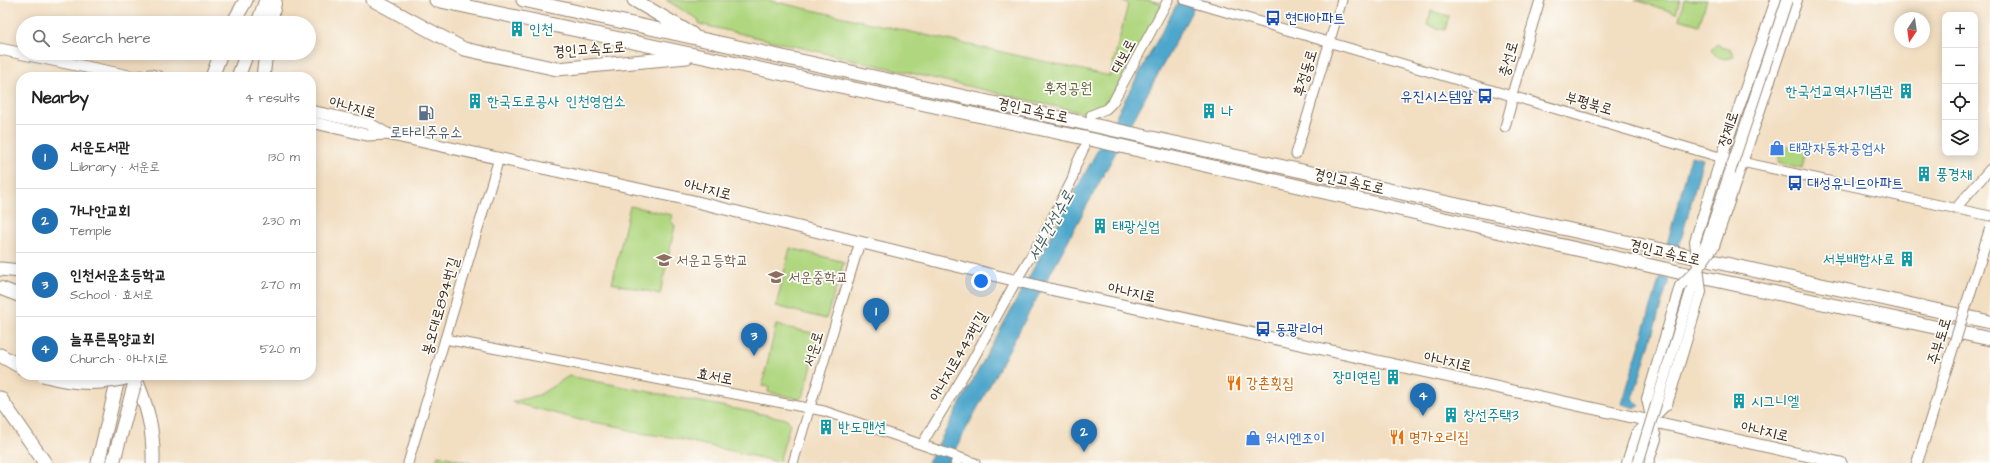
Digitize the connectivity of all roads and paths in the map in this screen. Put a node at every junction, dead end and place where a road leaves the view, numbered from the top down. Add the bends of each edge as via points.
1 (246, 0) edge
2 (250, 0) edge
3 (266, 0) edge
4 (275, 0) edge
5 (373, 0) edge
6 (436, 0) edge
7 (523, 0) edge
8 (634, 0) edge
9 (1168, 0) edge
10 (1185, 0) edge
11 (1342, 0) edge
12 (1540, 0) edge
13 (1776, 0) edge
14 (1787, 0) edge
15 (1797, 0) edge
16 (237, 16) edge
17 (244, 16) edge
18 (260, 16) edge
19 (272, 16) edge
20 (704, 41) junction
21 (1329, 41) junction
22 (0, 49) edge
23 (16, 52) edge
24 (701, 55) junction
25 (53, 60) edge
26 (218, 60) edge
27 (227, 60) edge
28 (244, 60) edge
29 (265, 60) edge
30 (110, 72) edge
31 (214, 72) edge
32 (223, 72) edge
33 (240, 72) edge
34 (264, 72) edge
35 (1512, 94) junction
36 (316, 112) edge
37 (1091, 115) dead end
38 (316, 123) edge
39 (1505, 127) dead end
40 (386, 134) junction
41 (1089, 144) junction
42 (1296, 154) dead end
43 (499, 158) junction
44 (1723, 158) junction
45 (1742, 162) junction
46 (1990, 169) edge
47 (1955, 209) junction
48 (1990, 216) edge
49 (1990, 228) edge
50 (860, 242) junction
51 (1698, 268) junction
52 (0, 270) edge
53 (16, 271) edge
54 (1018, 281) junction
55 (0, 288) edge
56 (16, 294) edge
57 (1990, 322) edge
58 (445, 339) junction
59 (1990, 339) edge
60 (0, 354) edge
61 (16, 364) edge
62 (65, 380) edge
63 (119, 380) edge
64 (119, 380) edge
65 (135, 380) edge
66 (138, 380) edge
67 (0, 398) edge
68 (810, 408) junction
69 (1651, 421) junction
70 (926, 445) junction
71 (956, 459) edge
72 (45, 463) edge
73 (98, 463) edge
74 (113, 463) edge
75 (153, 463) edge
76 (408, 463) edge
77 (793, 463) edge
78 (975, 463) edge
79 (1627, 463) edge
80 (1638, 463) edge
81 (1648, 463) edge
82 (1841, 463) edge
83 (1917, 463) edge

1 - 16 highway
2 - 17 highway
3 - 18 highway
4 - 19 highway
5 - 24 highway, 경인고속도로 via 464,49 557,70
6 - 24 highway, 경인고속도로
7 - 20 highway, 경인고속도로
8 - 20 highway, 경인고속도로
9 - 37 street, 대보로 via 1117,95 1106,109
10 - 21 street, 부평북로
11 - 21 street, 후정동로
12 - 35 street, 충선로
13 - 44 main road, 장제로
14 - 51 main road, 장제로, bridge
15 - 45 main road, 장제로
20 - 57 highway, 경인고속도로
21 - 35 street, 부평북로
21 - 42 street, 후정동로
22 - 23 main road
24 - 41 highway, 경인고속도로
25 - 30 main road
26 - 31 highway
27 - 32 highway
28 - 33 highway
29 - 34 highway
35 - 39 street, 충선로 via 1512,105
35 - 44 street, 부평북로
36 - 40 main road, 아나지로 via 370,124
38 - 40 main road, 아나지로 via 367,135
40 - 43 main road, 아나지로
41 - 54 street
41 - 59 highway, 경인고속도로 via 1128,148 1678,272
43 - 50 main road, 아나지로 via 689,200
43 - 58 street, 봉오대로894번길
44 - 45 street, 부평북로
44 - 51 main road, 장제로, bridge via 1695,241
45 - 47 street, 부평북로
45 - 51 main road, 장제로, bridge via 1714,246
46 - 47 street
47 - 48 street, 부평북로
49 - 83 main road, 주부토로, bridge
50 - 54 main road, 아나지로
50 - 68 street, 서운로
51 - 69 main road, 장제로, bridge via 1701,292 1666,404
51 - 69 main road, 장제로, bridge via 1680,286 1647,399
51 - 80 main road, 장제로, bridge
52 - 53 highway
54 - 69 main road, 아나지로
54 - 70 street, 아나지로443번길
55 - 56 highway
58 - 68 street, 효서로
58 - 76 street, 봉오대로894번길
60 - 61 highway
62 - 63 highway, bridge via 85,383
64 - 73 highway
65 - 74 highway, bridge
66 - 75 highway via 149,411 154,448
67 - 72 highway
68 - 70 street, 효서로
68 - 77 street, 서운로
69 - 79 main road, 장제로 via 1636,434
69 - 81 main road, 장제로 via 1656,439
69 - 82 main road, 아나지로
70 - 71 street, 효서로
71 - 78 street, 효서로

